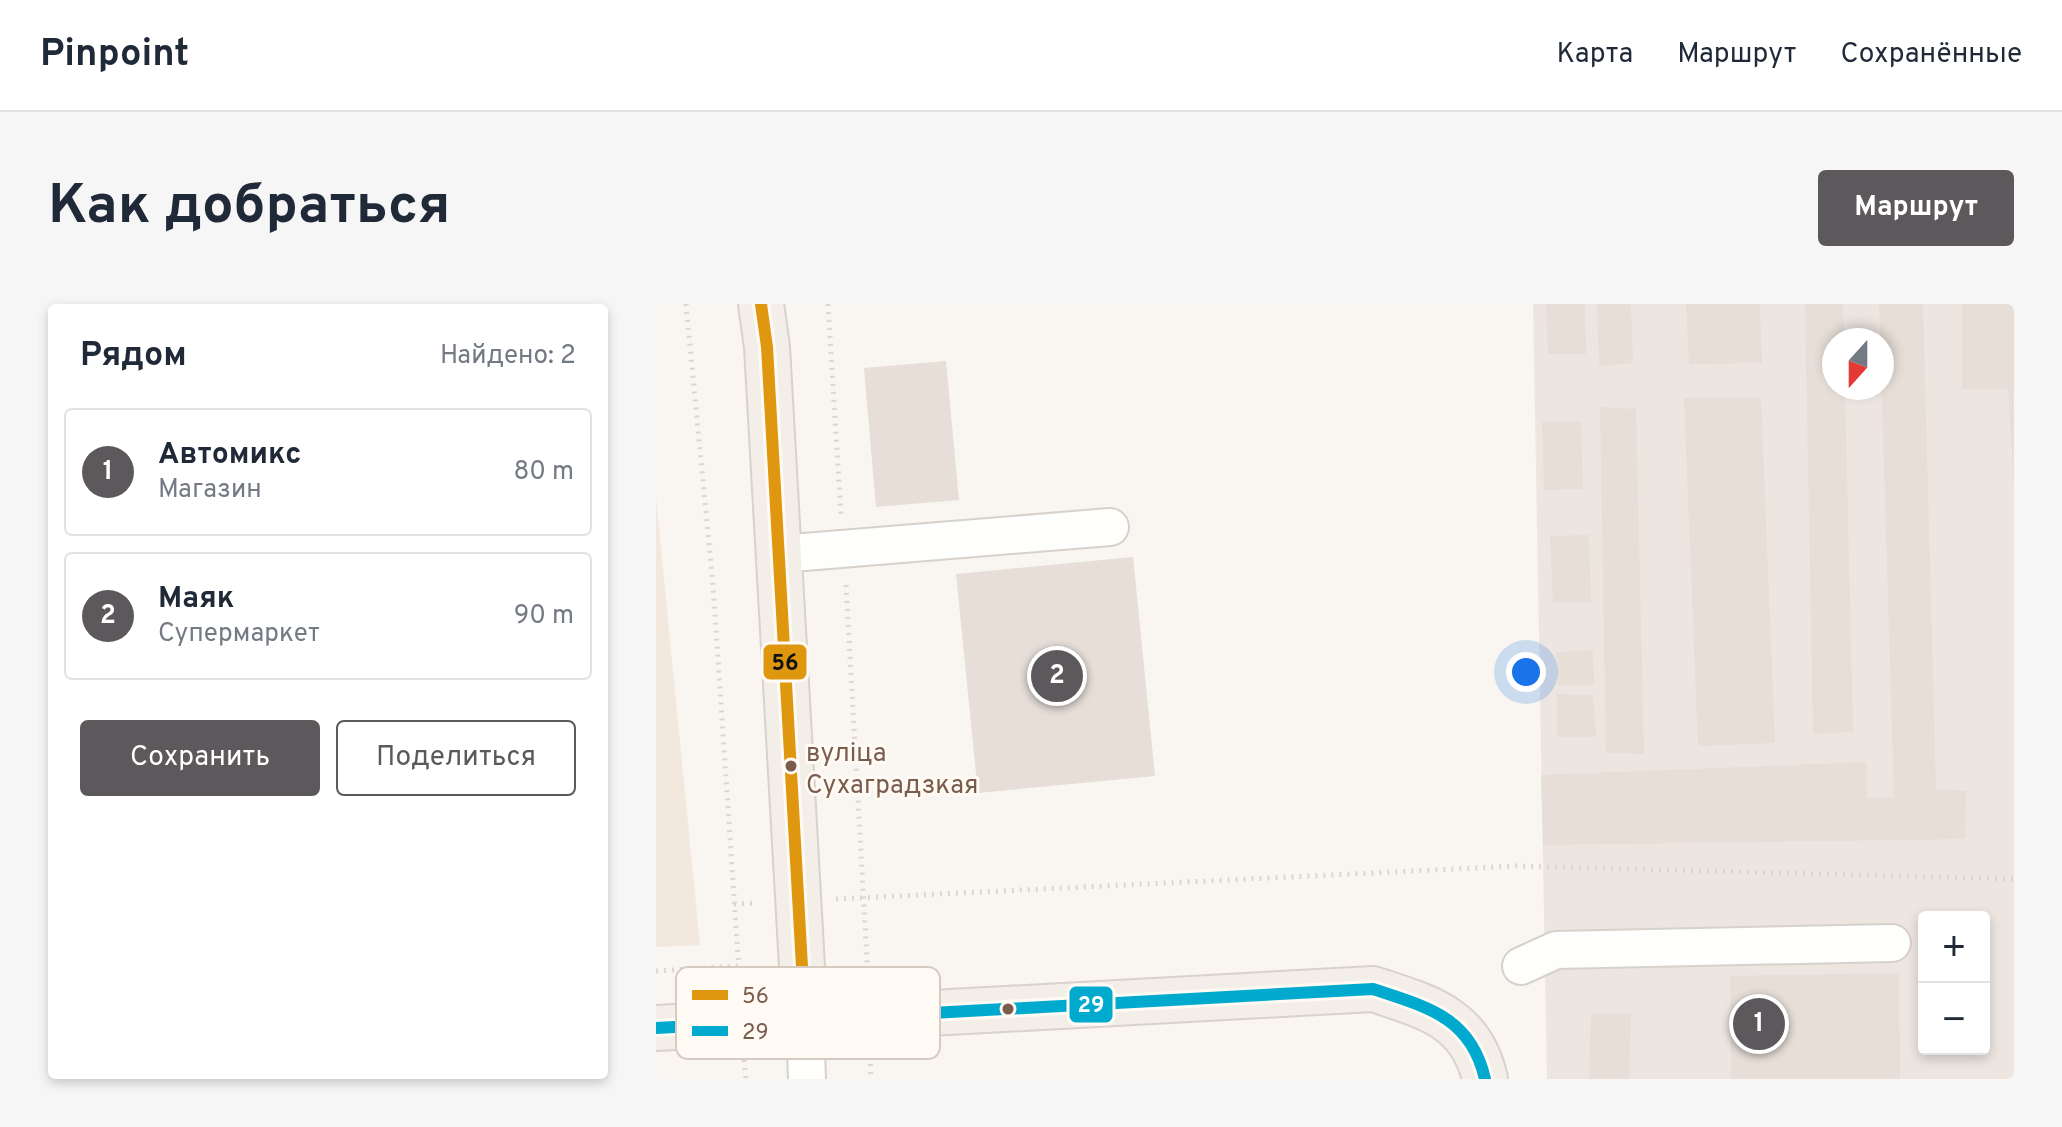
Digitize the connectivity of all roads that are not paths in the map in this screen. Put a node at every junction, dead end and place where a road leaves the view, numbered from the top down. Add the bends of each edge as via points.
1 (761, 304) edge
2 (1110, 527) dead end
3 (780, 554) junction
4 (1892, 943) dead end
5 (1521, 966) dead end
6 (803, 967) edge
7 (940, 1013) edge
8 (676, 1027) edge
9 (656, 1028) edge
10 (806, 1059) edge
11 (807, 1079) edge
12 (1485, 1079) edge

1 - 3 main road
2 - 3 lane
3 - 6 main road
4 - 5 lane via 1556,950
7 - 12 main road via 1373,989 1426,1007 1459,1028 1479,1053
8 - 9 main road
10 - 11 lane

